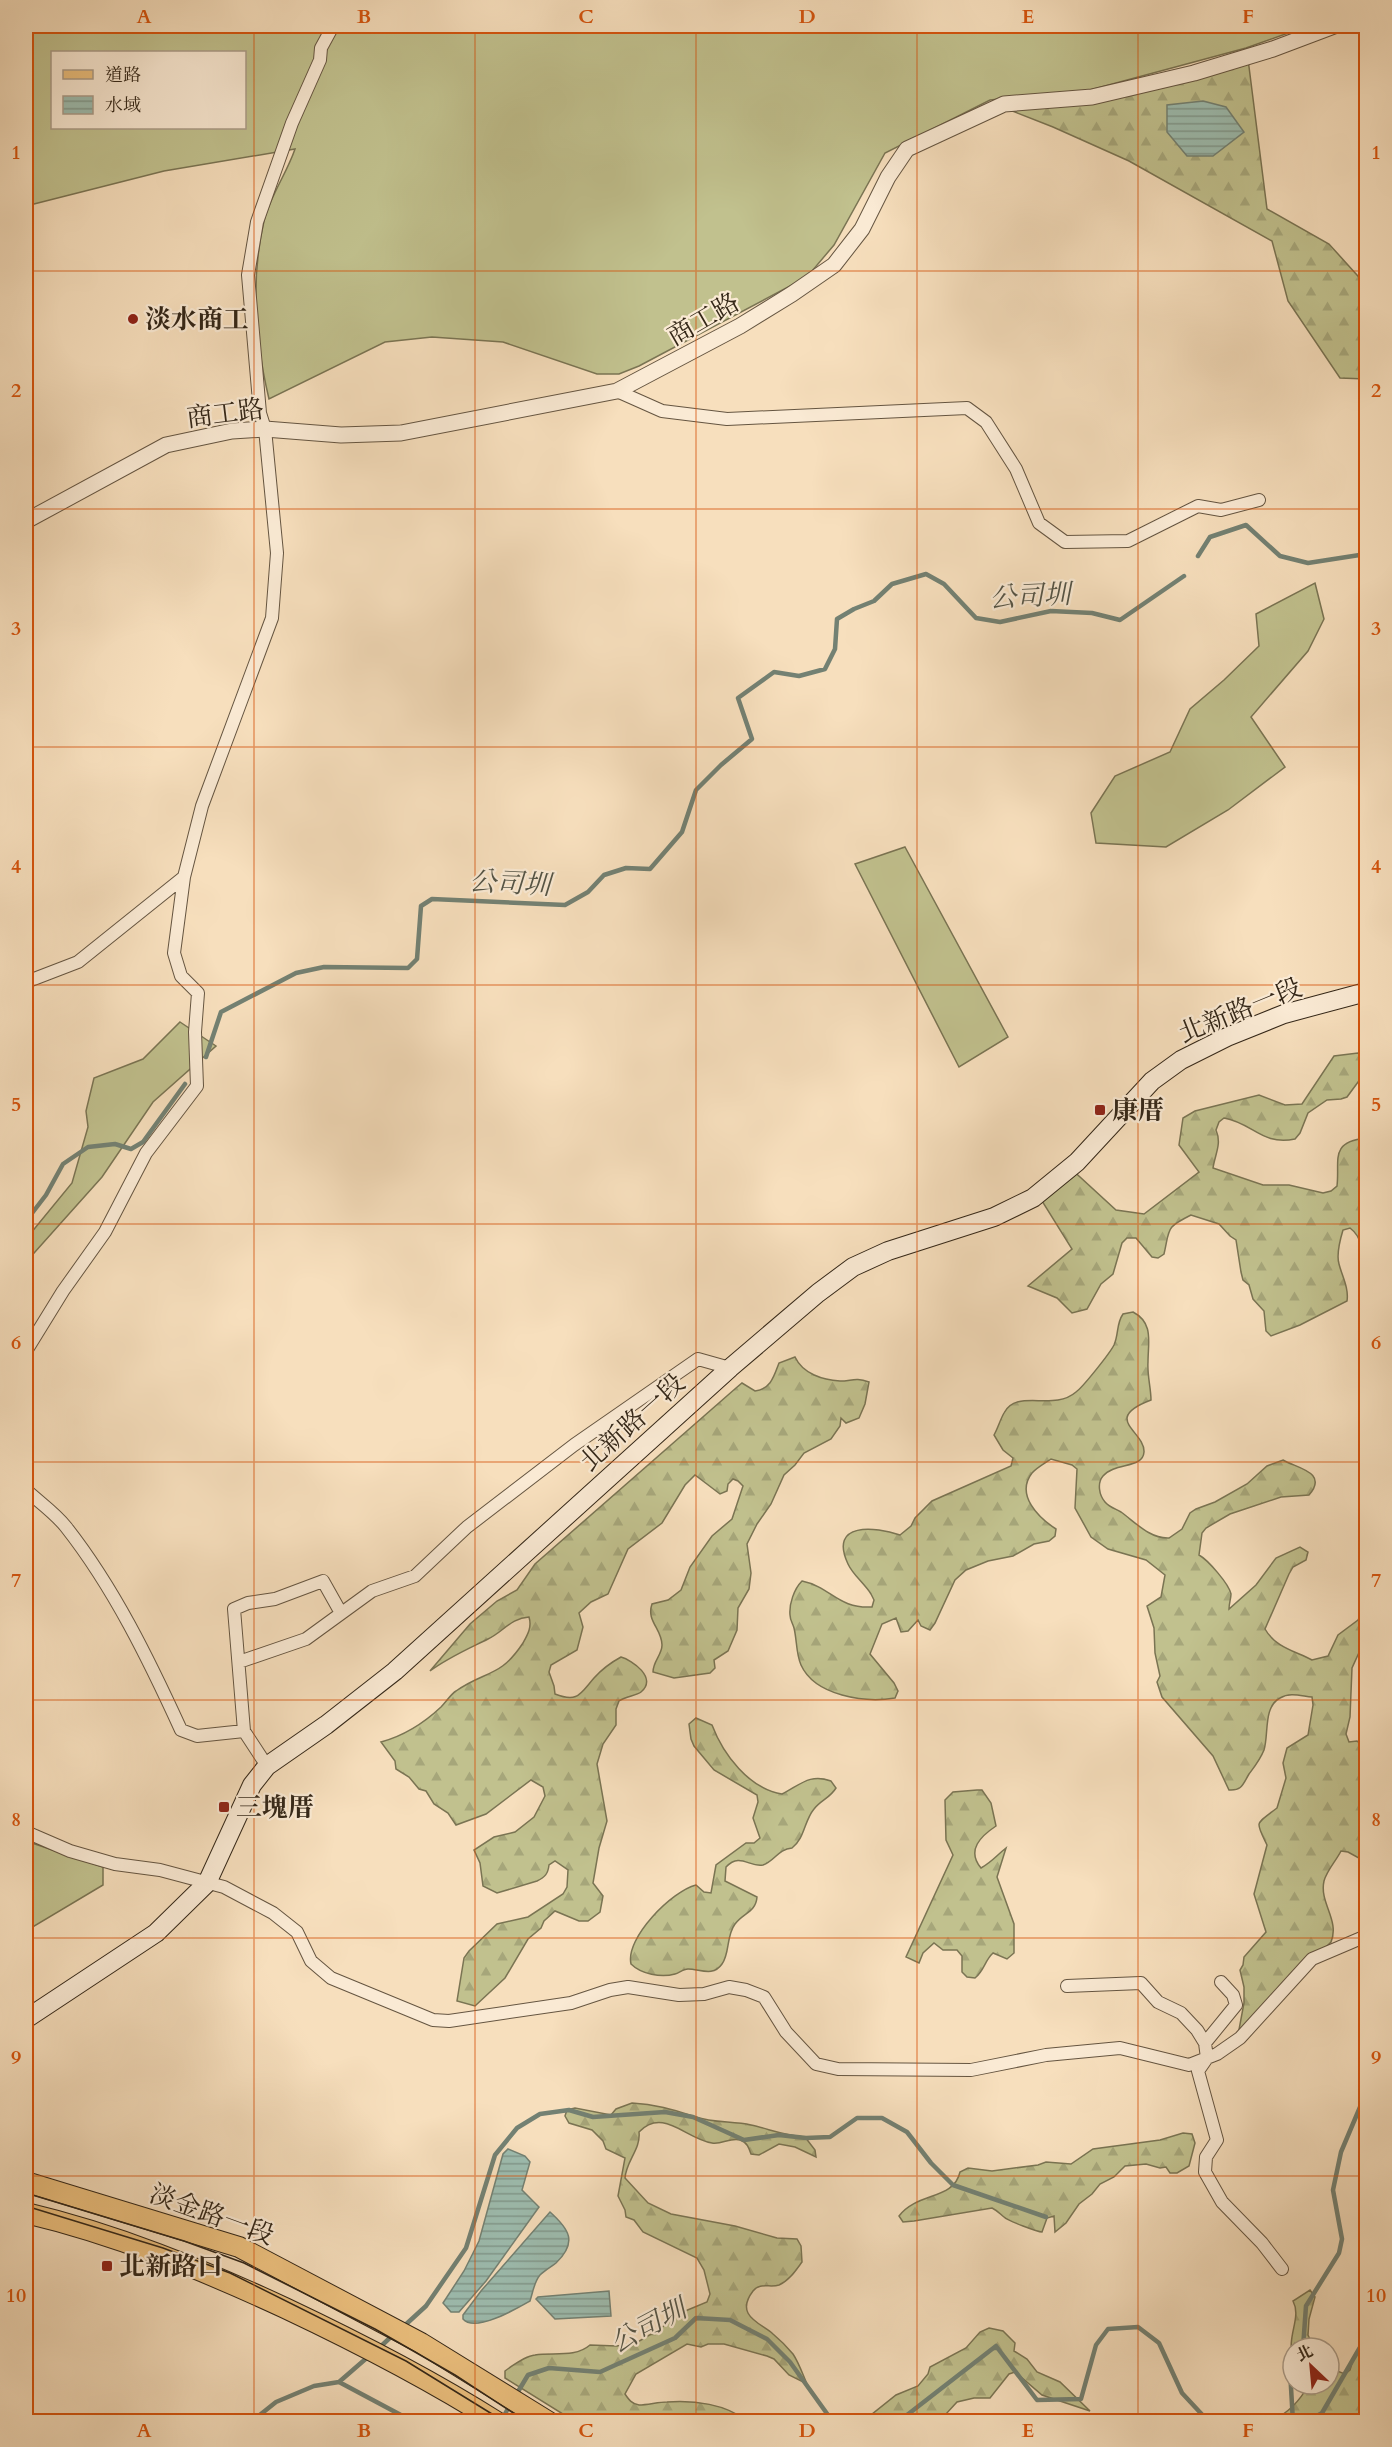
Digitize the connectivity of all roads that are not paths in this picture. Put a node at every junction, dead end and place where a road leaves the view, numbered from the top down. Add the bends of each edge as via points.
1 (333, 26) edge
2 (1334, 26) edge
3 (617, 391) junction
4 (265, 429) junction
5 (1259, 500) dead end
6 (26, 521) edge
7 (184, 877) junction
8 (26, 982) edge
9 (1366, 993) edge
10 (26, 1352) edge
11 (729, 1368) junction
12 (26, 1490) edge
13 (341, 1613) junction
14 (238, 1662) junction
15 (244, 1731) junction
16 (267, 1766) junction
17 (26, 1832) edge
18 (207, 1883) junction
19 (1366, 1936) edge
20 (1221, 1982) dead end
21 (1067, 1986) dead end
22 (26, 2019) edge
23 (1205, 2043) junction
24 (1207, 2058) junction
25 (26, 2182) edge
26 (26, 2212) edge
27 (1282, 2269) dead end
28 (543, 2417) edge
29 (497, 2421) edge

1 - 4 street via 321,48 320,60 292,123 257,222 248,275 260,413
2 - 3 street, 商工路 via 1194,73 1092,98 1004,104 907,149 862,229 834,265 740,326
3 - 4 street, 商工路 via 401,433 341,435
3 - 5 street via 662,411 727,419 967,408 986,422 1016,469 1039,523 1065,542 1128,542 1198,506 1221,510
4 - 6 street, 商工路 via 232,431 165,445
4 - 7 street via 277,553 272,618 202,806
7 - 8 street via 78,963
7 - 10 street via 174,953 181,976 198,993 197,1086 146,1153 105,1232
9 - 11 main road, 北新路一段 via 1284,1014 1181,1060 1152,1082 1077,1162 1033,1198 994,1217 888,1251 853,1267
11 - 13 street via 698,1359 467,1527 415,1576 372,1591
11 - 16 main road, 北新路一段 via 395,1671
12 - 15 street via 65,1526 111,1593 151,1664 181,1730 197,1736
13 - 14 street via 306,1639
13 - 14 street via 323,1581 275,1599 248,1602 234,1609
14 - 15 street
15 - 16 street
16 - 18 main road, 北新路一段 via 252,1785
17 - 18 street via 115,1864 160,1870
18 - 22 main road, 北新路一段 via 156,1933
18 - 24 street via 224,1887 279,1917 297,1932 311,1961 331,1978 433,2020 571,2003 628,1987 679,1995 729,1988 764,1997 786,2032 816,2064 838,2069 971,2070 1046,2055 1120,2048 1189,2065
19 - 24 street via 1312,1959 1239,2038
20 - 23 street via 1236,2005
21 - 23 street via 1141,1983 1158,2002 1181,2013
23 - 24 street
24 - 27 street via 1198,2071 1217,2140 1206,2157 1205,2172 1222,2202
25 - 28 main road, 淡金路一段 via 238,2247 422,2343
26 - 29 main road via 208,2272 338,2333

